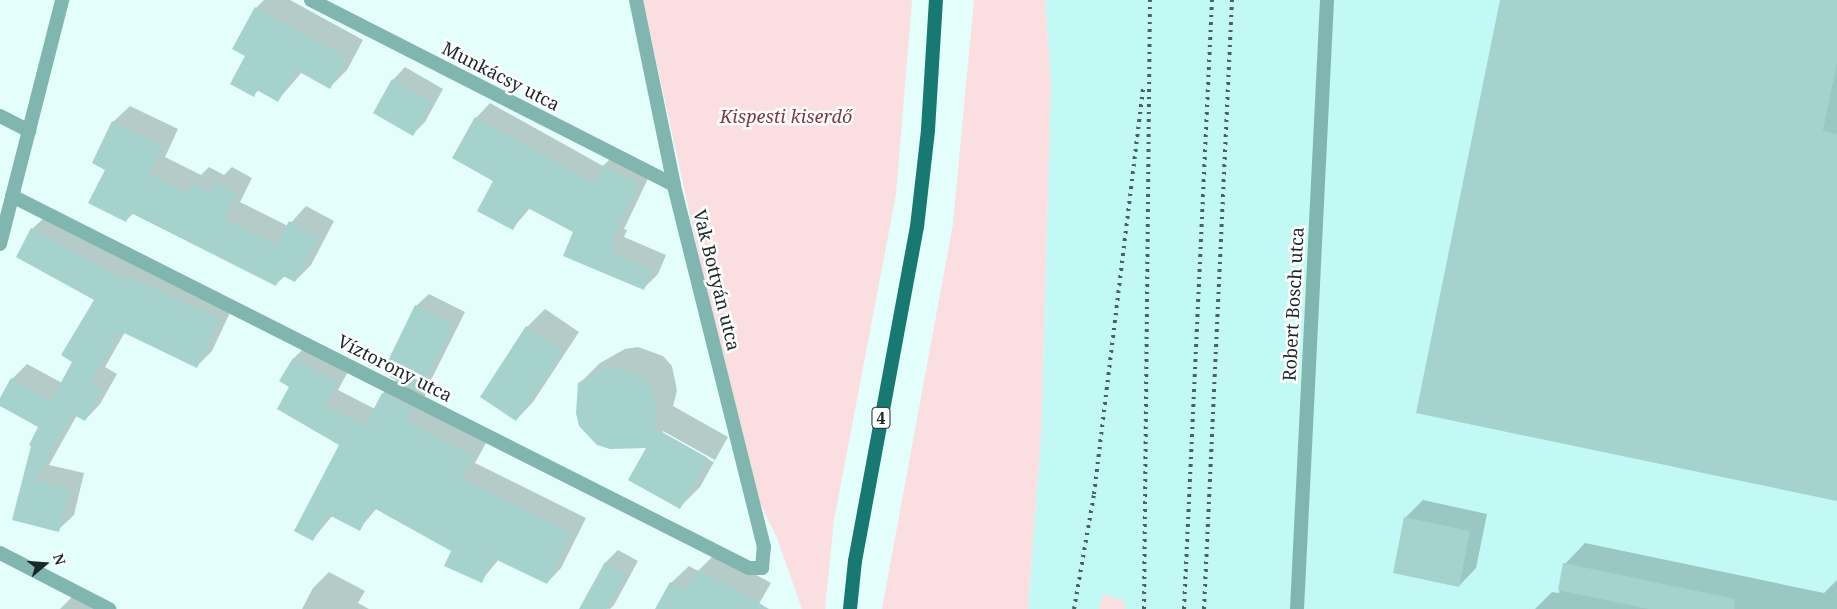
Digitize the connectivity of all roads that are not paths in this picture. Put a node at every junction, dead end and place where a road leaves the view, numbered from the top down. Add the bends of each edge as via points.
1 (62, 0) edge
2 (311, 0) edge
3 (636, 0) edge
4 (936, 0) edge
5 (1327, 0) edge
6 (0, 116) edge
7 (30, 131) junction
8 (674, 185) junction
9 (12, 196) junction
10 (0, 244) edge
11 (0, 553) edge
12 (762, 568) joint
13 (109, 609) edge
14 (850, 609) edge
15 (1297, 609) edge

1 - 7 street
2 - 8 street, Munkácsy utca
3 - 8 street, Vak Bottyán utca
4 - 14 main road, 4 via 928,130 917,227 854,561
5 - 15 street, Robert Bosch utca
6 - 7 street
7 - 9 street
8 - 12 street, Vak Bottyán utca via 764,547
9 - 10 street
9 - 12 street, Víztorony utca via 749,568
11 - 13 street

